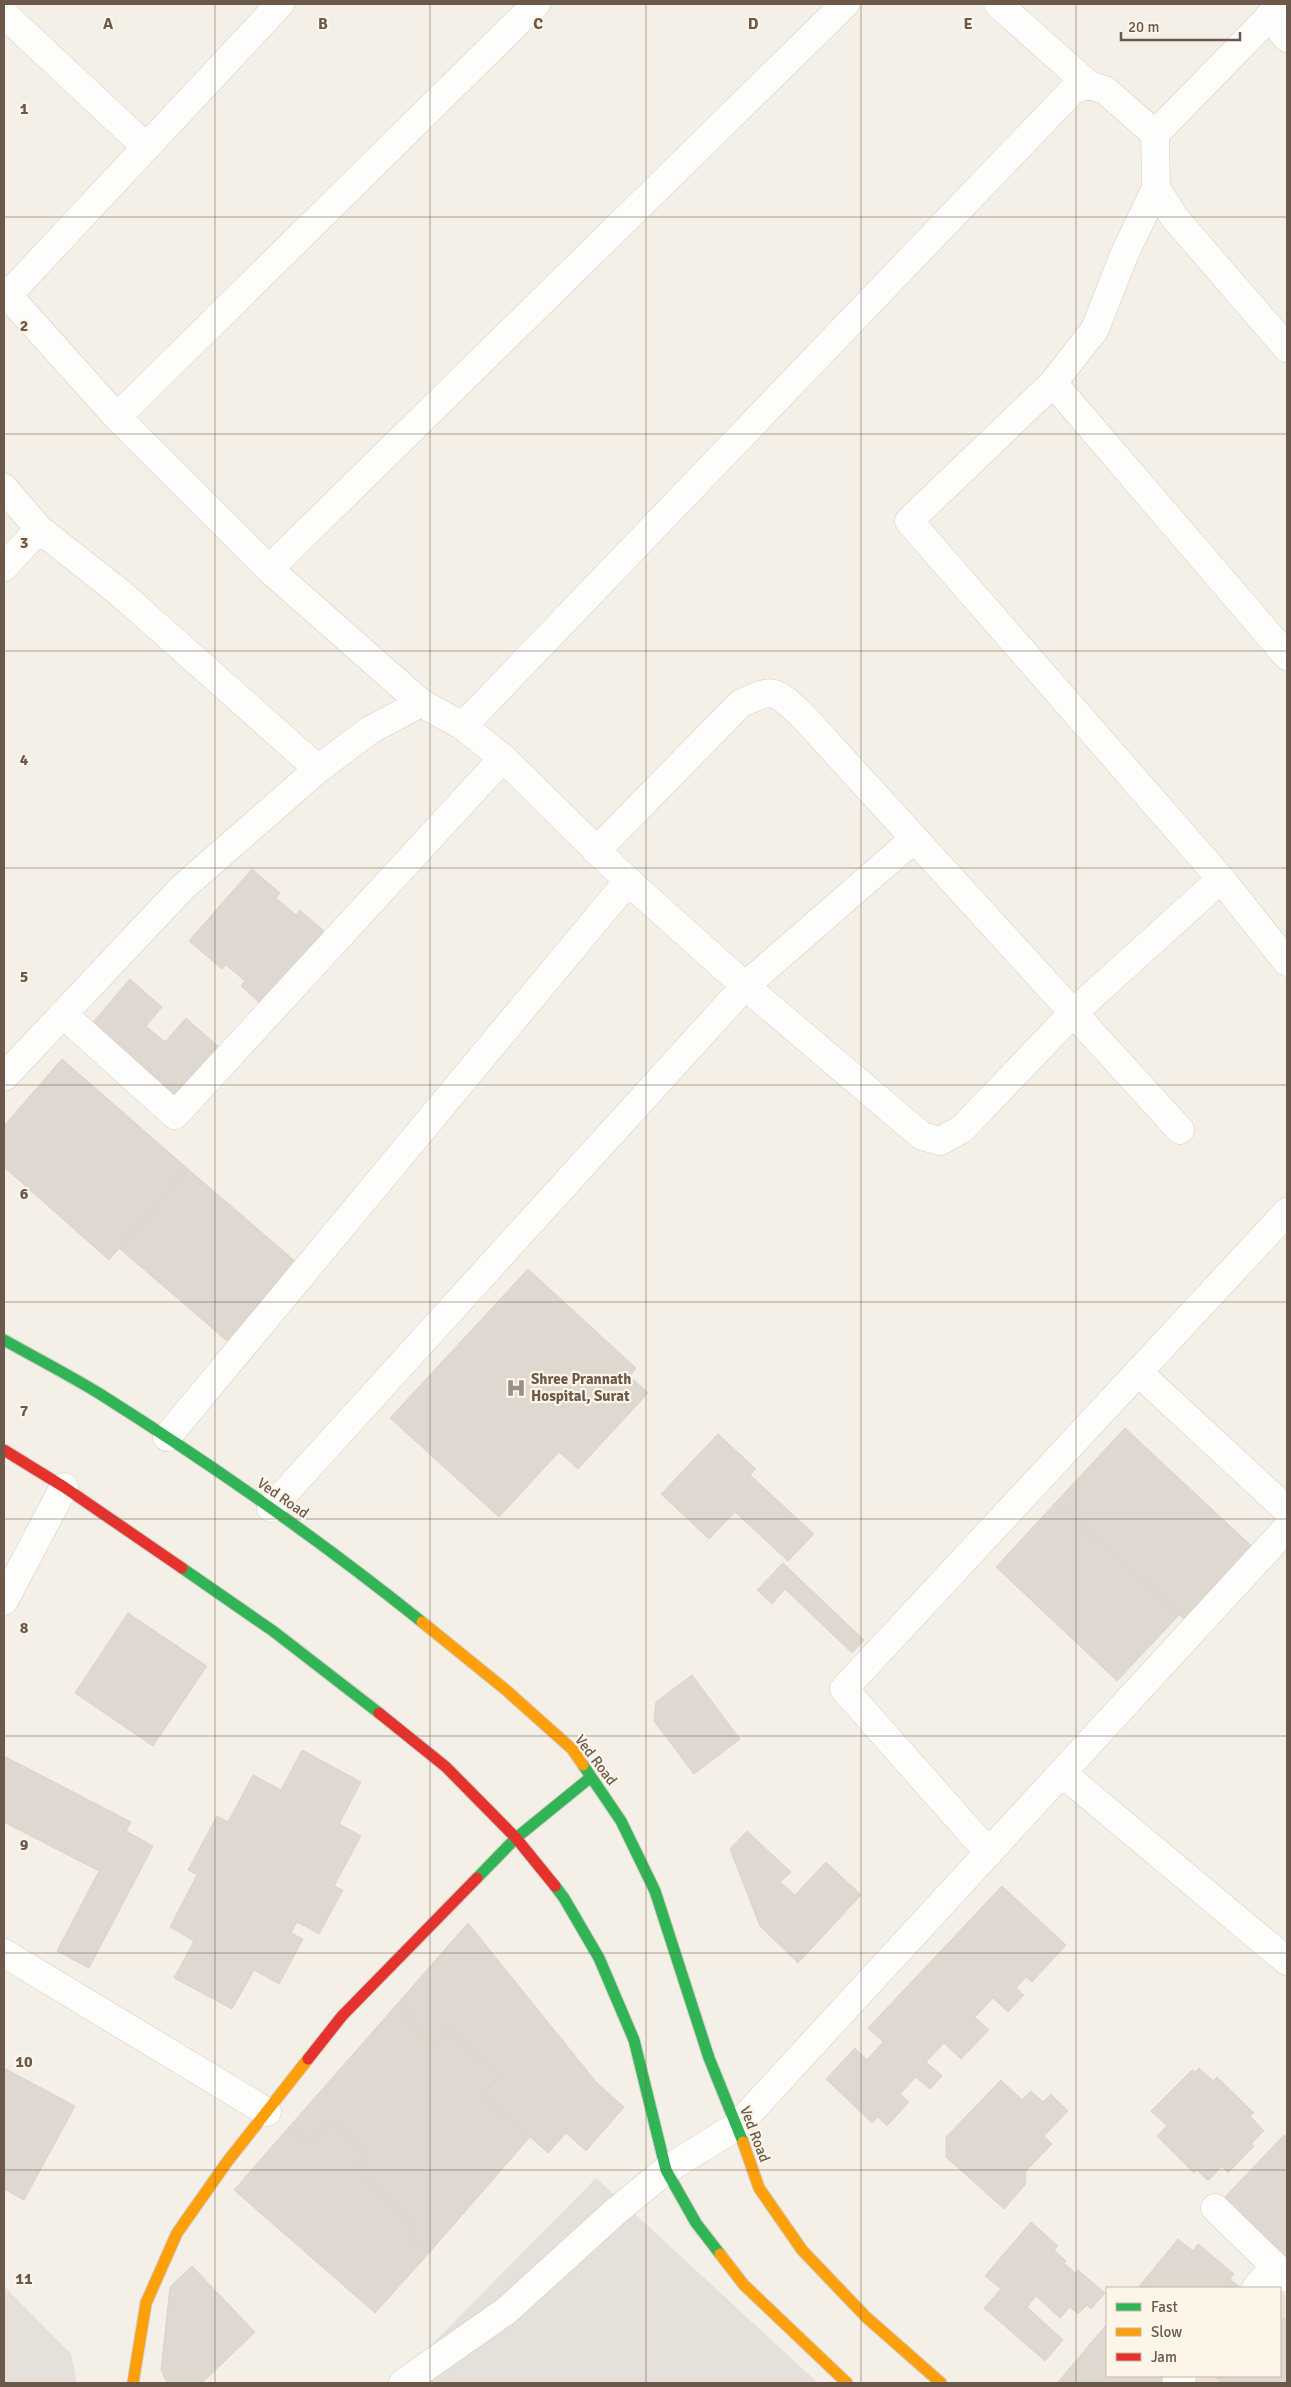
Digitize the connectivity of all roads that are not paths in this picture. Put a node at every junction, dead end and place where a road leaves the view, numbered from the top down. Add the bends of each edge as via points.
1 (280, 4) edge
2 (536, 4) edge
3 (845, 4) edge
4 (998, 4) edge
5 (1276, 10) edge
6 (4, 14) edge
7 (1287, 38) edge
8 (1089, 85) junction
9 (1155, 134) junction
10 (146, 147) junction
11 (1156, 188) junction
12 (6, 293) edge
13 (1287, 348) edge
14 (1053, 383) junction
15 (117, 417) junction
16 (4, 488) edge
17 (39, 529) junction
18 (4, 567) edge
19 (269, 569) junction
20 (1287, 656) edge
21 (421, 703) junction
22 (463, 726) junction
23 (503, 758) junction
24 (318, 768) junction
25 (914, 839) junction
26 (596, 850) junction
27 (1221, 879) junction
28 (628, 881) junction
29 (1287, 962) edge
30 (745, 986) junction
31 (1073, 1013) junction
32 (63, 1014) junction
33 (6, 1068) edge
34 (1180, 1130) dead end
35 (1287, 1212) edge
36 (4, 1340) edge
37 (1138, 1372) junction
38 (167, 1436) junction
39 (4, 1450) edge
40 (64, 1487) junction
41 (271, 1508) junction
42 (1287, 1510) edge
43 (1287, 1528) edge
44 (4, 1601) edge
45 (1062, 1773) junction
46 (591, 1777) junction
47 (516, 1838) junction
48 (989, 1853) junction
49 (4, 1953) edge
50 (1287, 1961) edge
51 (267, 2112) junction
52 (738, 2126) junction
53 (666, 2170) junction
54 (1215, 2208) dead end
55 (1281, 2272) edge
56 (1258, 2287) edge
57 (133, 2383) edge
58 (403, 2383) edge
59 (847, 2383) edge
60 (941, 2383) edge

1 - 10 street
2 - 15 street
3 - 19 street
4 - 8 street
5 - 7 street
5 - 9 street
6 - 10 street
8 - 9 street via 1105,90
8 - 22 street via 1073,90
9 - 11 street
10 - 12 street
11 - 13 street via 1174,217
11 - 14 street via 1124,255 1095,329
12 - 15 street
14 - 20 street
14 - 27 street via 909,521
15 - 19 street
16 - 17 street
17 - 18 street
17 - 24 street via 119,592
19 - 21 street
21 - 22 street
21 - 24 street via 370,730
22 - 23 street
23 - 26 street
23 - 32 street via 175,1115
24 - 32 street via 182,888
25 - 26 street via 781,694 763,693 740,704
25 - 30 street
25 - 31 street
26 - 28 street
27 - 29 street
27 - 31 street
28 - 30 street
28 - 38 street
30 - 31 street via 922,1136 940,1142 962,1129
30 - 41 street
31 - 34 street
32 - 33 street
35 - 37 street
36 - 38 main road, Ved Road
37 - 42 street
37 - 48 street via 844,1689
38 - 41 main road, Ved Road
39 - 40 main road
40 - 44 street
40 - 47 main road via 273,1631 355,1693 446,1768
41 - 46 main road, Ved Road via 357,1571 506,1690 572,1749
43 - 45 street
45 - 48 street
45 - 50 street
46 - 47 main road
46 - 52 main road, Ved Road via 622,1821 655,1891 709,2058
47 - 51 main road via 342,2016
47 - 53 main road via 564,1898 599,1958 634,2040
48 - 52 street
49 - 51 street
51 - 57 main road via 177,2233 146,2303
52 - 53 street
52 - 60 main road, Ved Road via 759,2188 802,2250 866,2317
53 - 58 street via 506,2311
53 - 59 main road via 696,2223 744,2285
54 - 55 street
55 - 56 street

